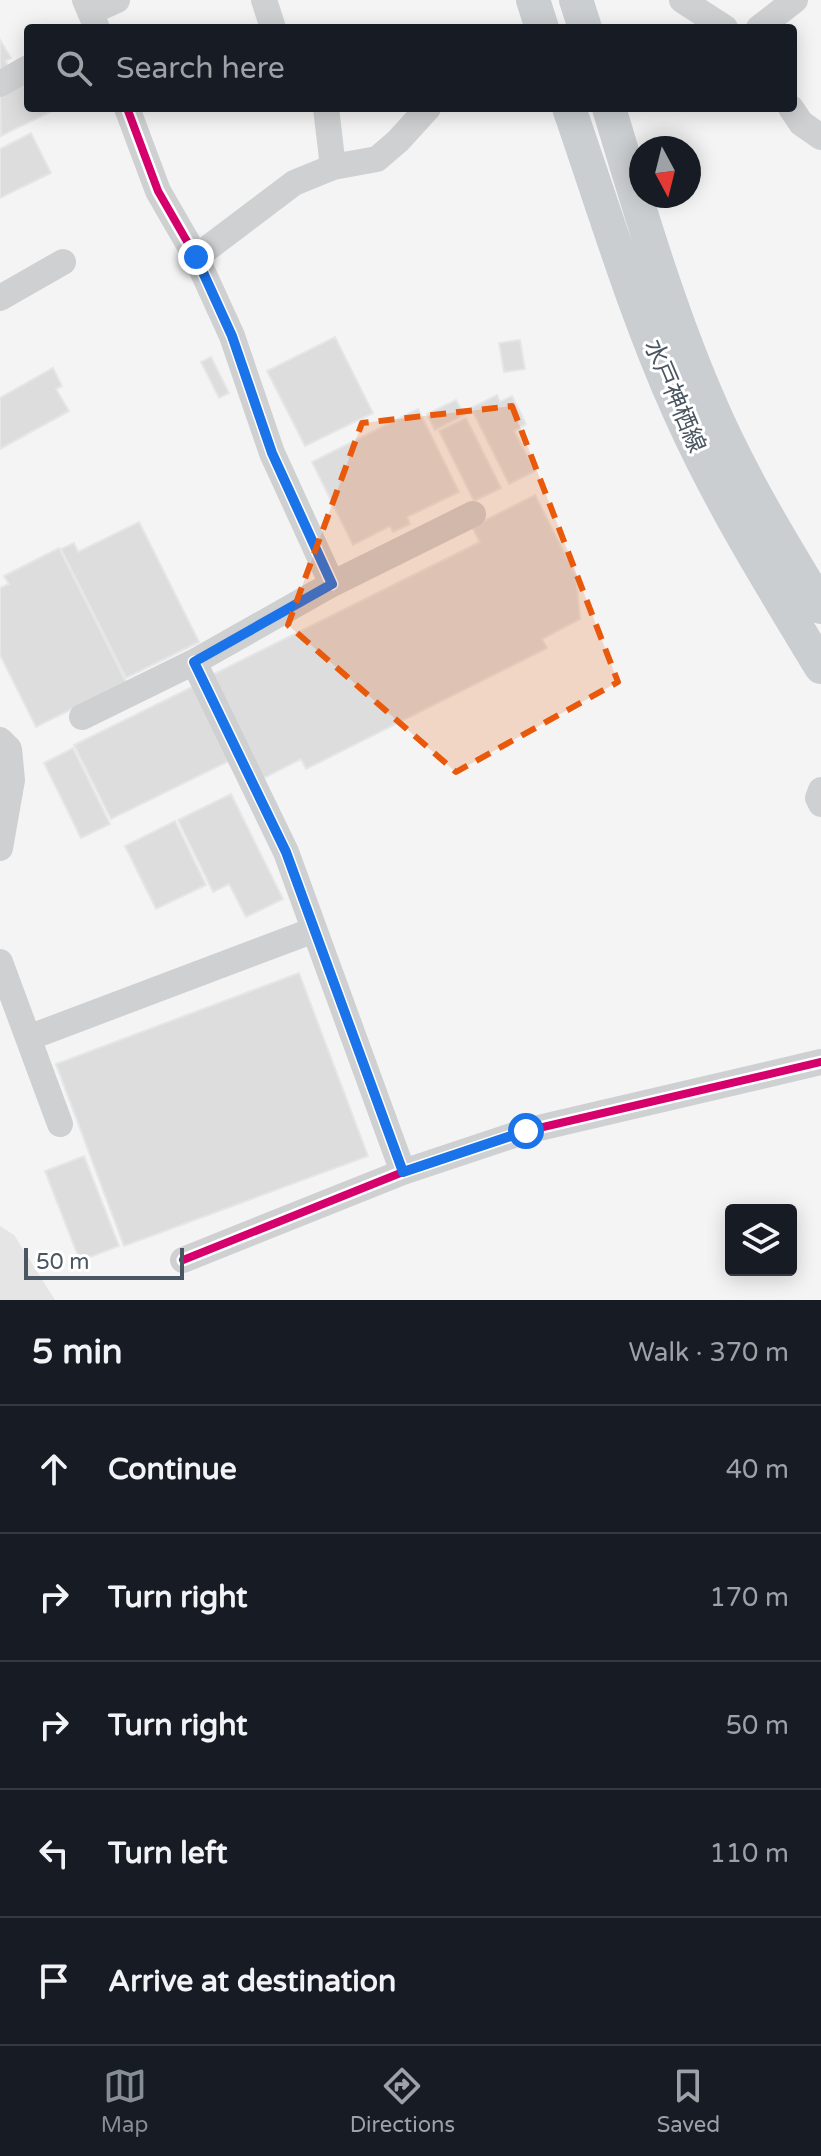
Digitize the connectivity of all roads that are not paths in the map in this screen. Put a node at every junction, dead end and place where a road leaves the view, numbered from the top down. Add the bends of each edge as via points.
1 (117, 0) edge
2 (264, 0) edge
3 (533, 0) edge
4 (576, 0) edge
5 (682, 0) edge
6 (795, 0) edge
7 (90, 13) edge
8 (272, 24) edge
9 (541, 24) edge
10 (584, 24) edge
11 (719, 24) edge
12 (764, 24) edge
13 (24, 70) edge
14 (0, 84) edge
15 (128, 112) edge
16 (326, 112) edge
17 (424, 112) edge
18 (570, 112) edge
19 (610, 112) edge
20 (794, 112) edge
21 (821, 137) edge
22 (333, 167) junction
23 (196, 257) junction
24 (63, 262) dead end
25 (0, 298) edge
26 (473, 514) dead end
27 (332, 584) junction
28 (821, 607) edge
29 (194, 662) junction
30 (821, 667) edge
31 (82, 717) dead end
32 (0, 740) edge
33 (821, 790) edge
34 (821, 804) edge
35 (0, 848) edge
36 (314, 930) junction
37 (0, 962) edge
38 (28, 1038) junction
39 (821, 1062) edge
40 (60, 1124) dead end
41 (403, 1172) junction
42 (183, 1260) dead end

1 - 7 street
2 - 8 street
3 - 9 main road
4 - 10 main road
5 - 11 street
6 - 12 street
13 - 14 street
15 - 23 street via 158,191
16 - 22 street
17 - 22 street via 377,159
18 - 30 main road, 水戸神栖線 via 678,410 720,497
19 - 28 main road, 水戸神栖線 via 651,248 705,395 764,513
20 - 21 street
22 - 23 street via 294,183
23 - 27 street via 232,336 272,453
24 - 25 street
26 - 27 street
27 - 29 street
29 - 31 street
29 - 36 street via 286,852
32 - 35 street via 9,749 12,780
33 - 34 street
36 - 38 street
36 - 41 street
37 - 38 street
38 - 40 street
39 - 41 street via 526,1131
41 - 42 street

